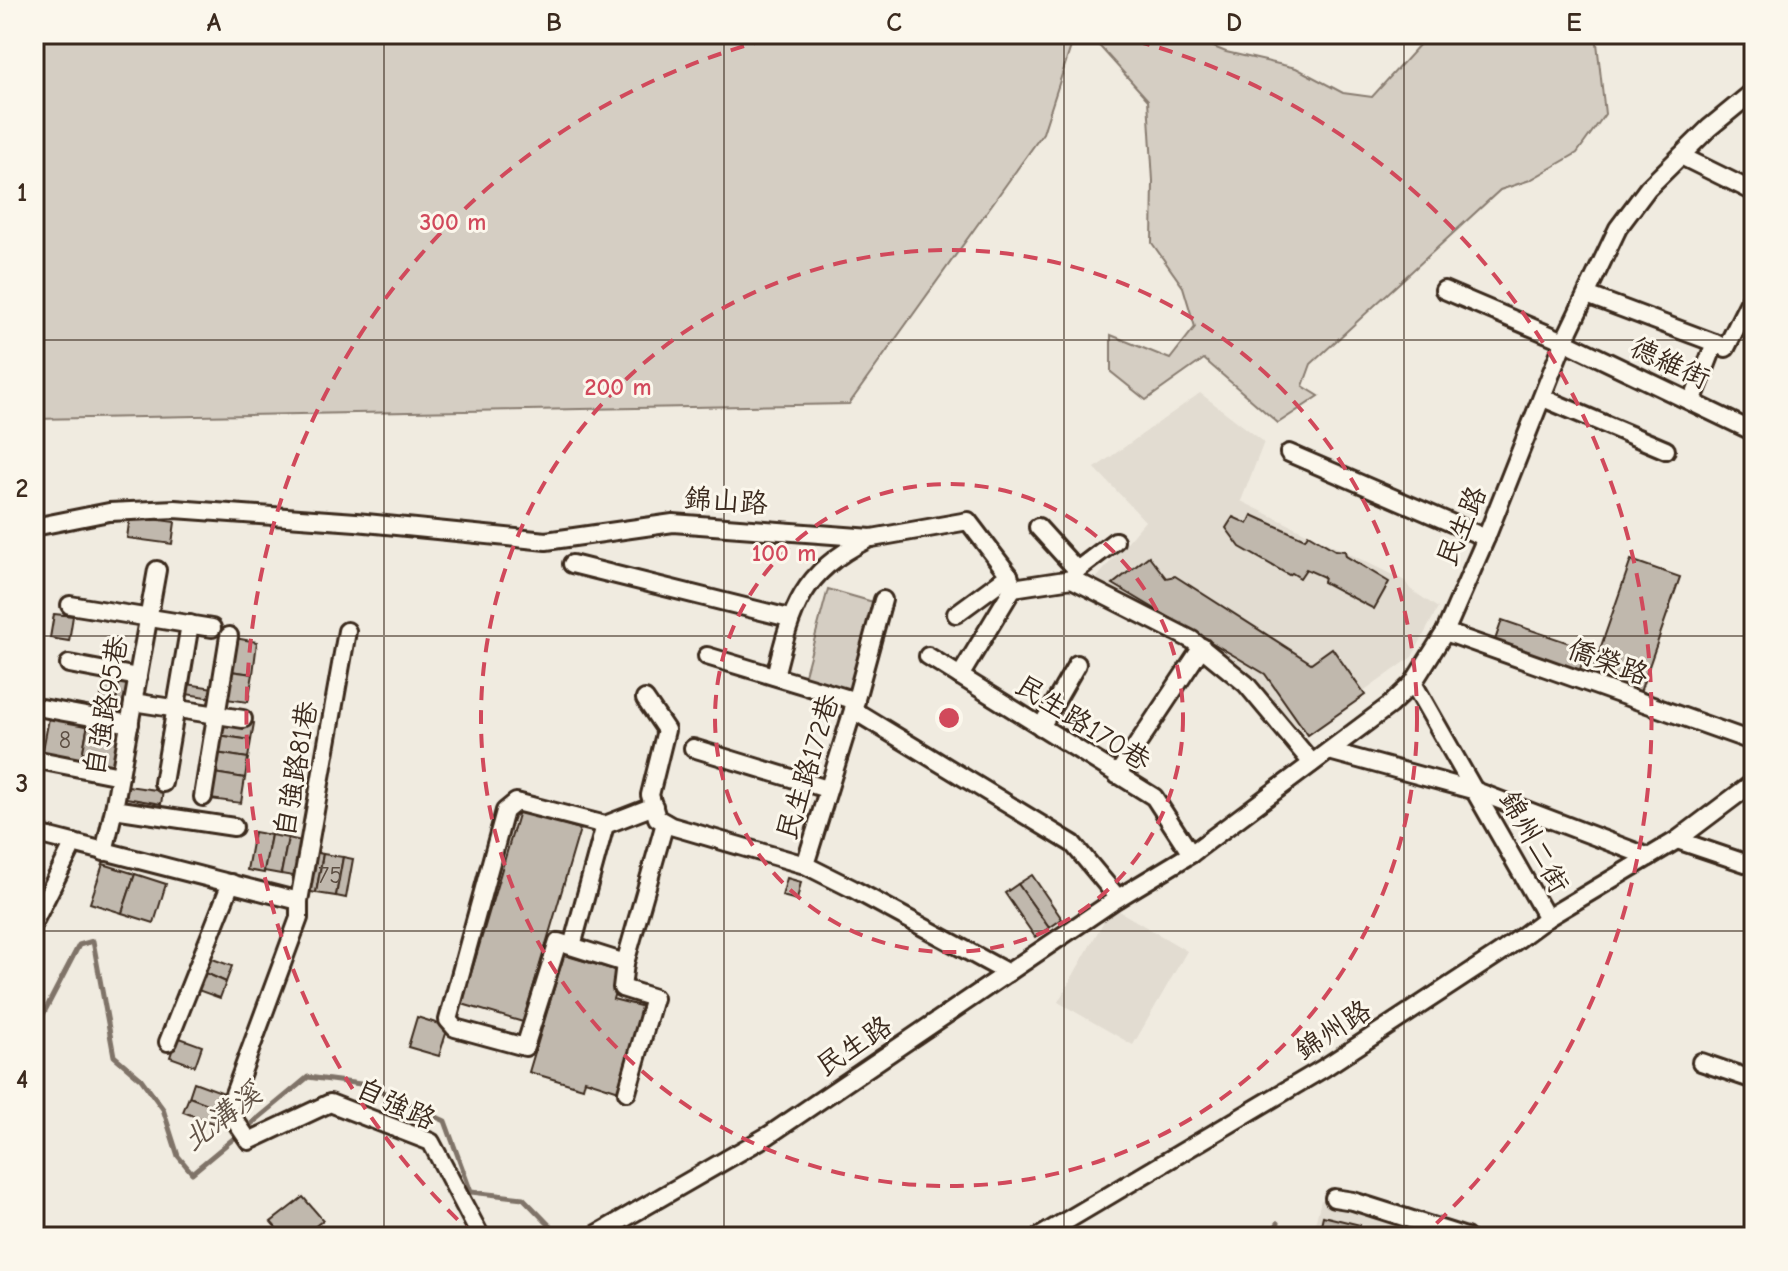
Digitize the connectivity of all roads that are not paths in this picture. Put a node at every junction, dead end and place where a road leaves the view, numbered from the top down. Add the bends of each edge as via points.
1 (1754, 91) edge
2 (1681, 156) junction
3 (1754, 192) edge
4 (1444, 290) dead end
5 (1754, 292) edge
6 (1587, 295) junction
7 (1564, 341) junction
8 (1715, 343) junction
9 (1543, 398) junction
10 (1692, 402) junction
11 (1754, 432) edge
12 (1666, 450) dead end
13 (1289, 453) dead end
14 (34, 527) edge
15 (1038, 527) dead end
16 (872, 538) junction
17 (1486, 538) junction
18 (1115, 541) dead end
19 (572, 564) dead end
20 (157, 570) dead end
21 (1074, 574) junction
22 (1011, 582) junction
23 (883, 600) dead end
24 (70, 605) dead end
25 (956, 614) dead end
26 (149, 618) junction
27 (789, 618) junction
28 (190, 624) junction
29 (212, 628) dead end
30 (347, 631) dead end
31 (1445, 632) junction
32 (229, 636) dead end
33 (1202, 647) junction
34 (707, 656) dead end
35 (928, 656) dead end
36 (69, 664) dead end
37 (1077, 664) dead end
38 (775, 676) junction
39 (960, 676) junction
40 (138, 677) junction
41 (1413, 683) junction
42 (645, 699) dead end
43 (133, 702) junction
44 (854, 706) junction
45 (42, 708) dead end
46 (176, 709) junction
47 (216, 715) junction
48 (243, 719) dead end
49 (130, 724) junction
50 (1041, 727) junction
51 (1754, 742) edge
52 (693, 748) dead end
53 (1329, 751) junction
54 (34, 759) edge
55 (1312, 763) junction
56 (1117, 775) junction
57 (120, 776) junction
58 (1754, 782) edge
59 (163, 783) dead end
60 (827, 789) junction
61 (1476, 791) junction
62 (203, 797) dead end
63 (654, 806) junction
64 (114, 809) junction
65 (665, 823) junction
66 (605, 825) junction
67 (234, 827) dead end
68 (34, 833) edge
69 (1677, 840) junction
70 (74, 843) junction
71 (104, 852) junction
72 (1191, 854) junction
73 (1649, 857) junction
74 (805, 865) junction
75 (1754, 866) edge
76 (231, 883) junction
77 (1118, 898) junction
78 (299, 909) junction
79 (1547, 918) junction
80 (34, 922) edge
81 (572, 946) junction
82 (625, 963) junction
83 (1008, 973) junction
84 (168, 1042) dead end
85 (1701, 1062) dead end
86 (1754, 1080) edge
87 (627, 1092) dead end
88 (1334, 1198) dead end
89 (481, 1237) edge
90 (592, 1237) edge
91 (1039, 1237) edge
92 (1466, 1237) edge

1 - 2 street, 民生路
2 - 3 street
2 - 6 street, 民生路 via 1618,228
4 - 7 street, 德維街
5 - 8 street via 1726,348
6 - 7 street, 民生路
6 - 8 street
7 - 9 street, 民生路
7 - 10 street, 德維街
8 - 10 street
9 - 12 street
9 - 17 street, 民生路
10 - 11 street, 德維街
13 - 17 street
14 - 16 street, 錦山路 via 109,512 175,509 546,541 673,523
15 - 21 street
16 - 22 street, 錦山路 via 968,521
16 - 27 street via 840,553 813,578
17 - 31 street, 民生路
18 - 21 street
19 - 27 street
20 - 26 street, 自強路95巷
21 - 22 street
21 - 33 street
22 - 25 street
22 - 39 street
23 - 44 street, 民生路172巷
24 - 26 street
26 - 28 street
26 - 40 street, 自強路95巷
27 - 38 street
28 - 29 street
28 - 46 street
30 - 78 street, 自強路81巷
31 - 41 street, 民生路
31 - 51 street, 僑榮路
32 - 47 street
33 - 55 street via 1246,684
33 - 56 street
34 - 38 street
35 - 39 street, 民生路170巷
36 - 40 street
37 - 50 street
38 - 44 street
39 - 50 street, 民生路170巷
40 - 43 street, 自強路95巷
41 - 53 street, 民生路
41 - 61 street
42 - 63 street via 666,730 650,795
43 - 46 street
43 - 49 street, 自強路95巷
44 - 60 street, 民生路172巷
44 - 77 street via 1073,844
45 - 49 street
46 - 47 street
46 - 59 street
47 - 48 street
47 - 62 street
49 - 57 street, 自強路95巷
50 - 56 street, 民生路170巷
52 - 60 street
53 - 55 street, 民生路
53 - 61 street
54 - 57 street
55 - 72 street, 民生路
56 - 72 street, 民生路170巷 via 1154,797
57 - 64 street, 自強路95巷
58 - 69 street, 錦州路
60 - 74 street, 民生路172巷
61 - 73 street
61 - 79 street, 錦州二街
63 - 65 street via 657,818
63 - 66 street
64 - 67 street
64 - 71 street, 自強路95巷
65 - 74 street
65 - 82 street
66 - 81 street
66 - 81 street via 516,802 505,811 448,1020 455,1028 525,1047 558,942
68 - 70 street
69 - 73 street, 錦州路
69 - 75 street
70 - 71 street
70 - 80 street
71 - 76 street
72 - 77 street, 民生路
73 - 79 street, 錦州路
74 - 83 street, 民生路172巷
76 - 78 street
76 - 84 street
77 - 83 street, 民生路
78 - 89 street, 自強路 via 228,1110 249,1141 330,1103 431,1142
79 - 91 street, 錦州路 via 1324,1068
81 - 82 street
82 - 87 street via 622,988 654,998
83 - 90 street, 民生路 via 769,1135
85 - 86 street
88 - 92 street

